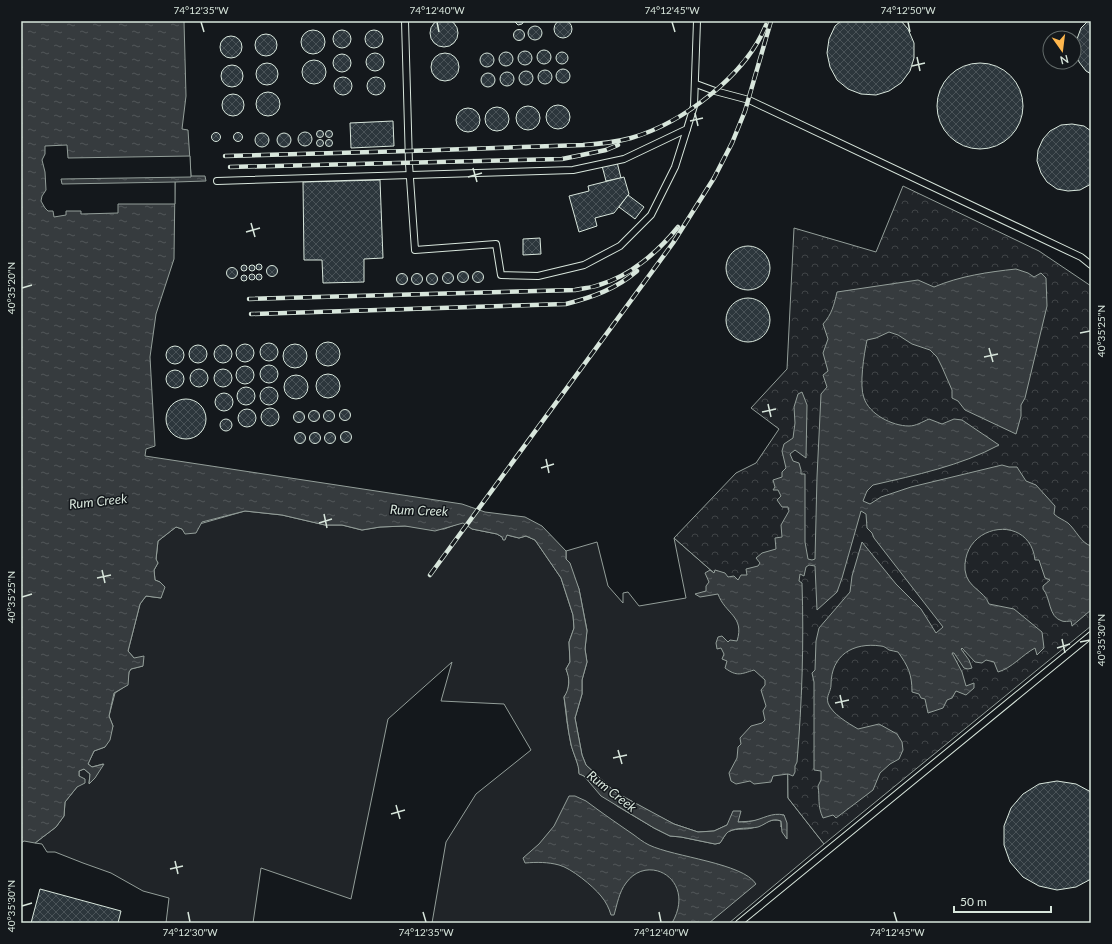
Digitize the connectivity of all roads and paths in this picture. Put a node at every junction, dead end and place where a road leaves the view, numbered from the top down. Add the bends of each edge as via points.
1 (405, 21) edge
2 (697, 21) edge
3 (696, 84) junction
4 (687, 129) junction
5 (410, 175) junction
6 (217, 181) dead end
7 (1091, 265) edge
8 (1091, 635) edge
9 (738, 923) edge

1 - 5 lane
2 - 3 lane
3 - 4 lane via 694,106
3 - 7 lane via 748,100 1074,254
4 - 5 lane via 624,159 573,170
4 - 5 lane via 675,167 651,215 620,246 584,265 538,276 501,275 496,244 415,250
5 - 6 lane
8 - 9 lane

